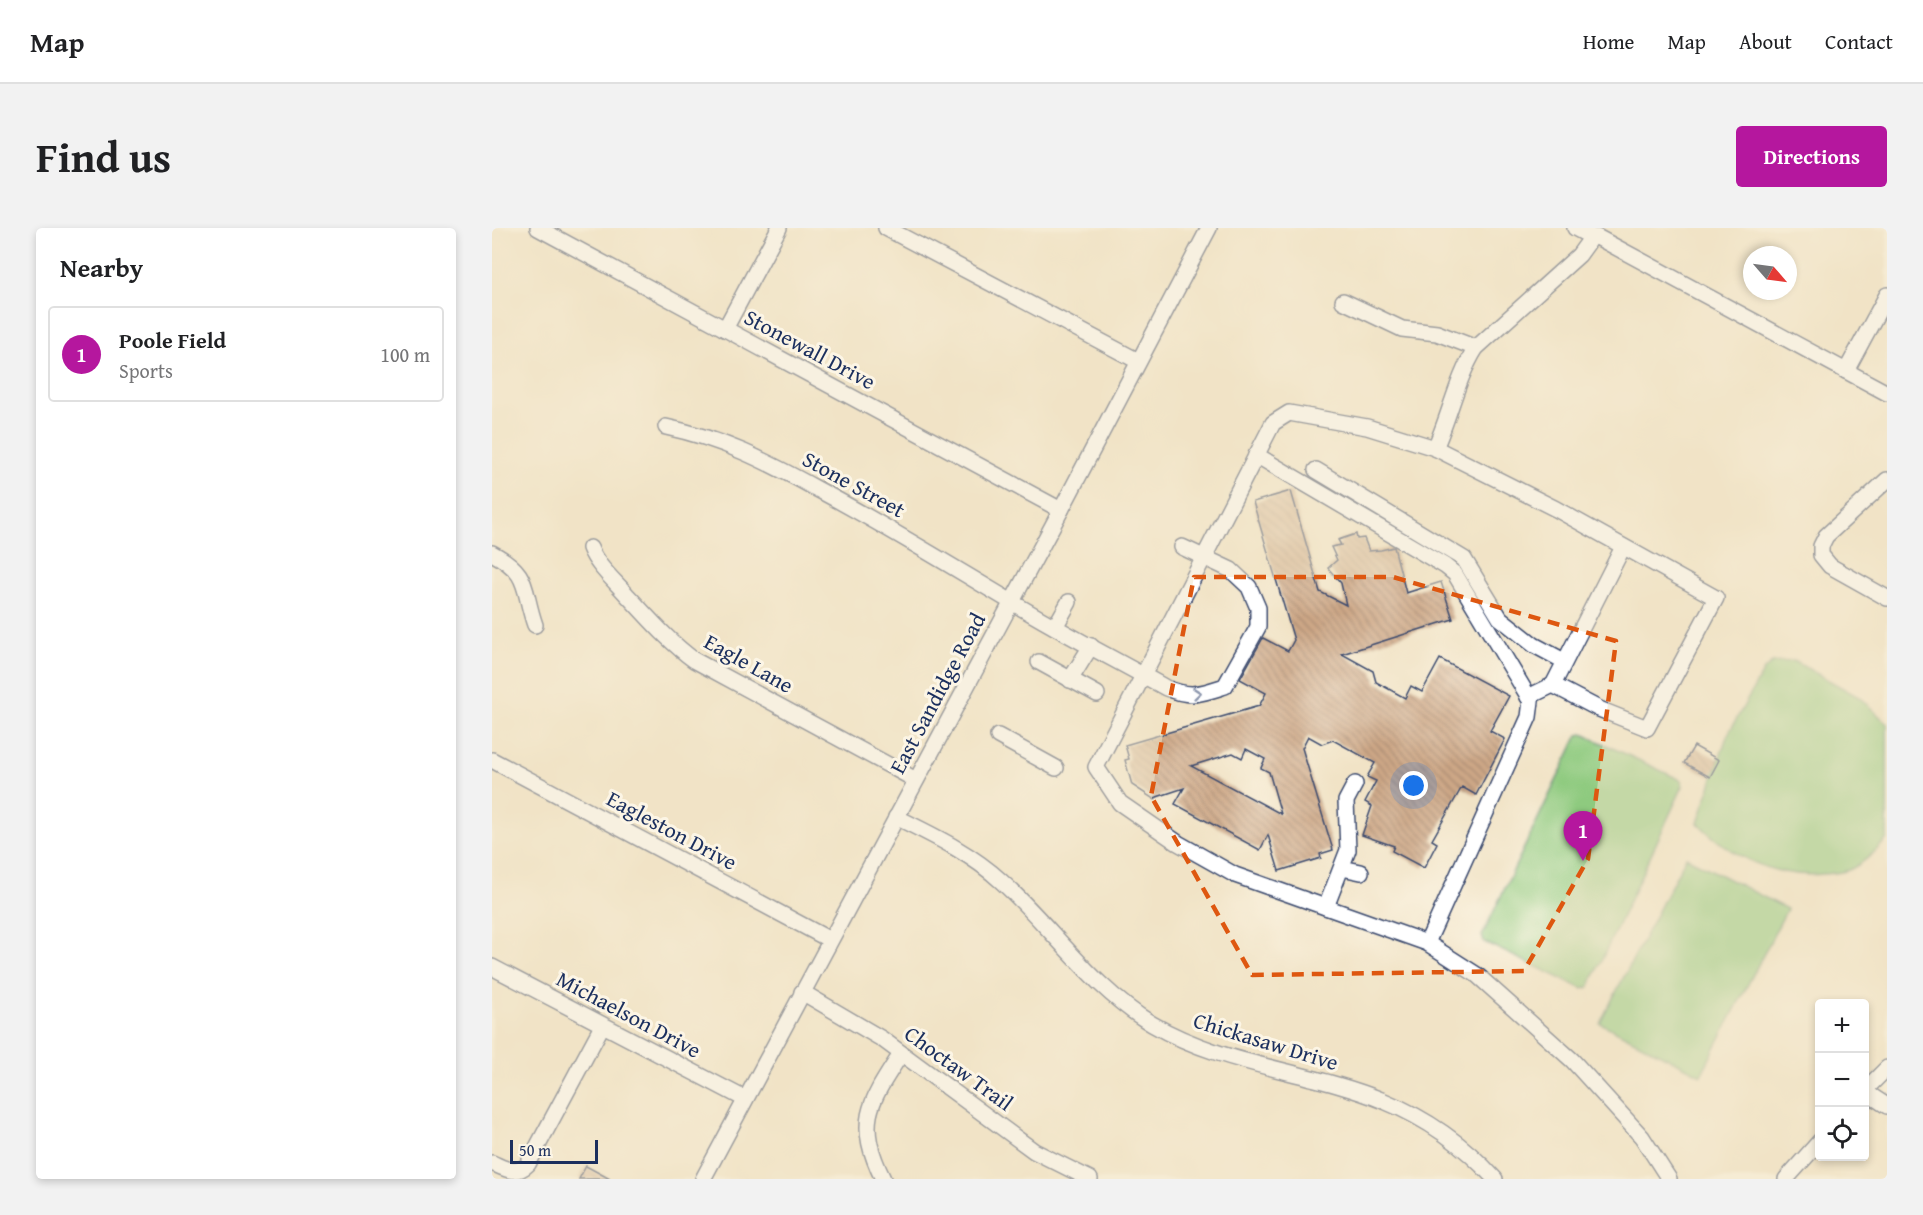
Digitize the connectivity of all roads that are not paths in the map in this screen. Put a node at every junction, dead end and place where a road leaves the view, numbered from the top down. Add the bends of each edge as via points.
1 (538, 228) edge
2 (779, 228) edge
3 (886, 228) edge
4 (1209, 228) edge
5 (1575, 228) edge
6 (1597, 234) edge
7 (1887, 295) edge
8 (1343, 301) dead end
9 (725, 329) junction
10 (1476, 348) junction
11 (1138, 361) junction
12 (1846, 371) junction
13 (1887, 393) edge
14 (666, 427) dead end
15 (1435, 448) junction
16 (1256, 455) junction
17 (1316, 470) dead end
18 (1887, 480) edge
19 (1060, 510) junction
20 (1182, 547) dead end
21 (1623, 547) junction
22 (590, 548) dead end
23 (492, 553) edge
24 (1203, 557) junction
25 (1887, 598) edge
26 (1011, 602) junction
27 (1069, 602) dead end
28 (535, 625) dead end
29 (1055, 627) junction
30 (1091, 646) junction
31 (1564, 661) junction
32 (1039, 662) dead end
33 (1143, 675) junction
34 (1070, 680) junction
35 (1552, 685) junction
36 (1097, 694) dead end
37 (1528, 696) junction
38 (998, 736) dead end
39 (492, 760) edge
40 (1056, 768) dead end
41 (916, 780) junction
42 (1355, 784) dead end
43 (896, 816) junction
44 (1342, 868) junction
45 (1361, 872) dead end
46 (1326, 907) junction
47 (830, 940) junction
48 (1427, 943) junction
49 (492, 967) edge
50 (802, 992) junction
51 (602, 1026) junction
52 (901, 1054) junction
53 (1887, 1068) edge
54 (1869, 1086) edge
55 (1869, 1094) edge
56 (745, 1099) junction
57 (1887, 1106) edge
58 (1815, 1147) edge
59 (492, 1163) edge
60 (703, 1179) edge
61 (883, 1179) edge
62 (1090, 1179) edge
63 (1495, 1179) edge
64 (1669, 1179) edge
65 (1786, 1179) edge

1 - 9 street, Stonewall Drive
2 - 9 street
3 - 11 street
4 - 11 street, East Sandidge Road
5 - 6 street
6 - 10 street
6 - 12 street
7 - 12 street
8 - 10 street via 1402,329 1437,333
9 - 19 street, Stonewall Drive
10 - 15 street via 1466,364
11 - 19 street, East Sandidge Road
12 - 13 street
14 - 26 street, Stone Street via 720,441 774,466 916,544
15 - 16 street via 1367,427 1289,413 1273,423
15 - 21 street
16 - 24 street
16 - 37 street via 1455,574
17 - 31 street via 1464,559 1500,618 1534,645
18 - 25 street via 1826,536 1821,555 1830,566
19 - 26 street, East Sandidge Road
20 - 24 street, Stone Street
21 - 31 street
21 - 35 street via 1716,598 1647,728
22 - 41 street, Eagle Lane via 650,621 694,660
23 - 28 street via 509,563 521,577
24 - 33 street
33 -> 24 street, Stone Street via 1184,694 1201,694 1225,686 1258,627 1258,608 1249,587 1231,570
26 - 29 street, Stone Street
26 - 41 street, East Sandidge Road
27 - 29 street
29 - 30 street, Stone Street
30 - 33 street, Stone Street
30 - 34 street
31 - 35 street
32 - 34 street
33 - 46 street via 1096,767 1120,803 1178,843 1235,875
34 - 36 street
35 - 37 street
37 - 48 street via 1528,717 1438,900
38 - 40 street
39 - 47 street, Eagleston Drive
41 - 43 street, East Sandidge Road
42 - 44 street via 1346,801 1348,850
43 - 47 street, East Sandidge Road
43 - 63 street, Chickasaw Drive via 944,841 999,878 1077,961 1152,1024 1226,1057 1386,1102 1446,1136
44 - 45 street
44 - 46 street
46 - 48 street
47 - 50 street, East Sandidge Road
48 - 64 street via 1477,975 1572,1060 1642,1137
49 - 51 street, Michaelson Drive
50 - 52 street, Choctaw Trail
50 - 56 street, East Sandidge Road
51 - 56 street, Michaelson Drive
51 - 59 street via 528,1164 522,1171
52 - 61 street via 868,1114 868,1143
52 - 62 street, Choctaw Trail via 1034,1151
53 - 54 street
55 - 57 street
56 - 60 street, East Sandidge Road
58 - 65 street

